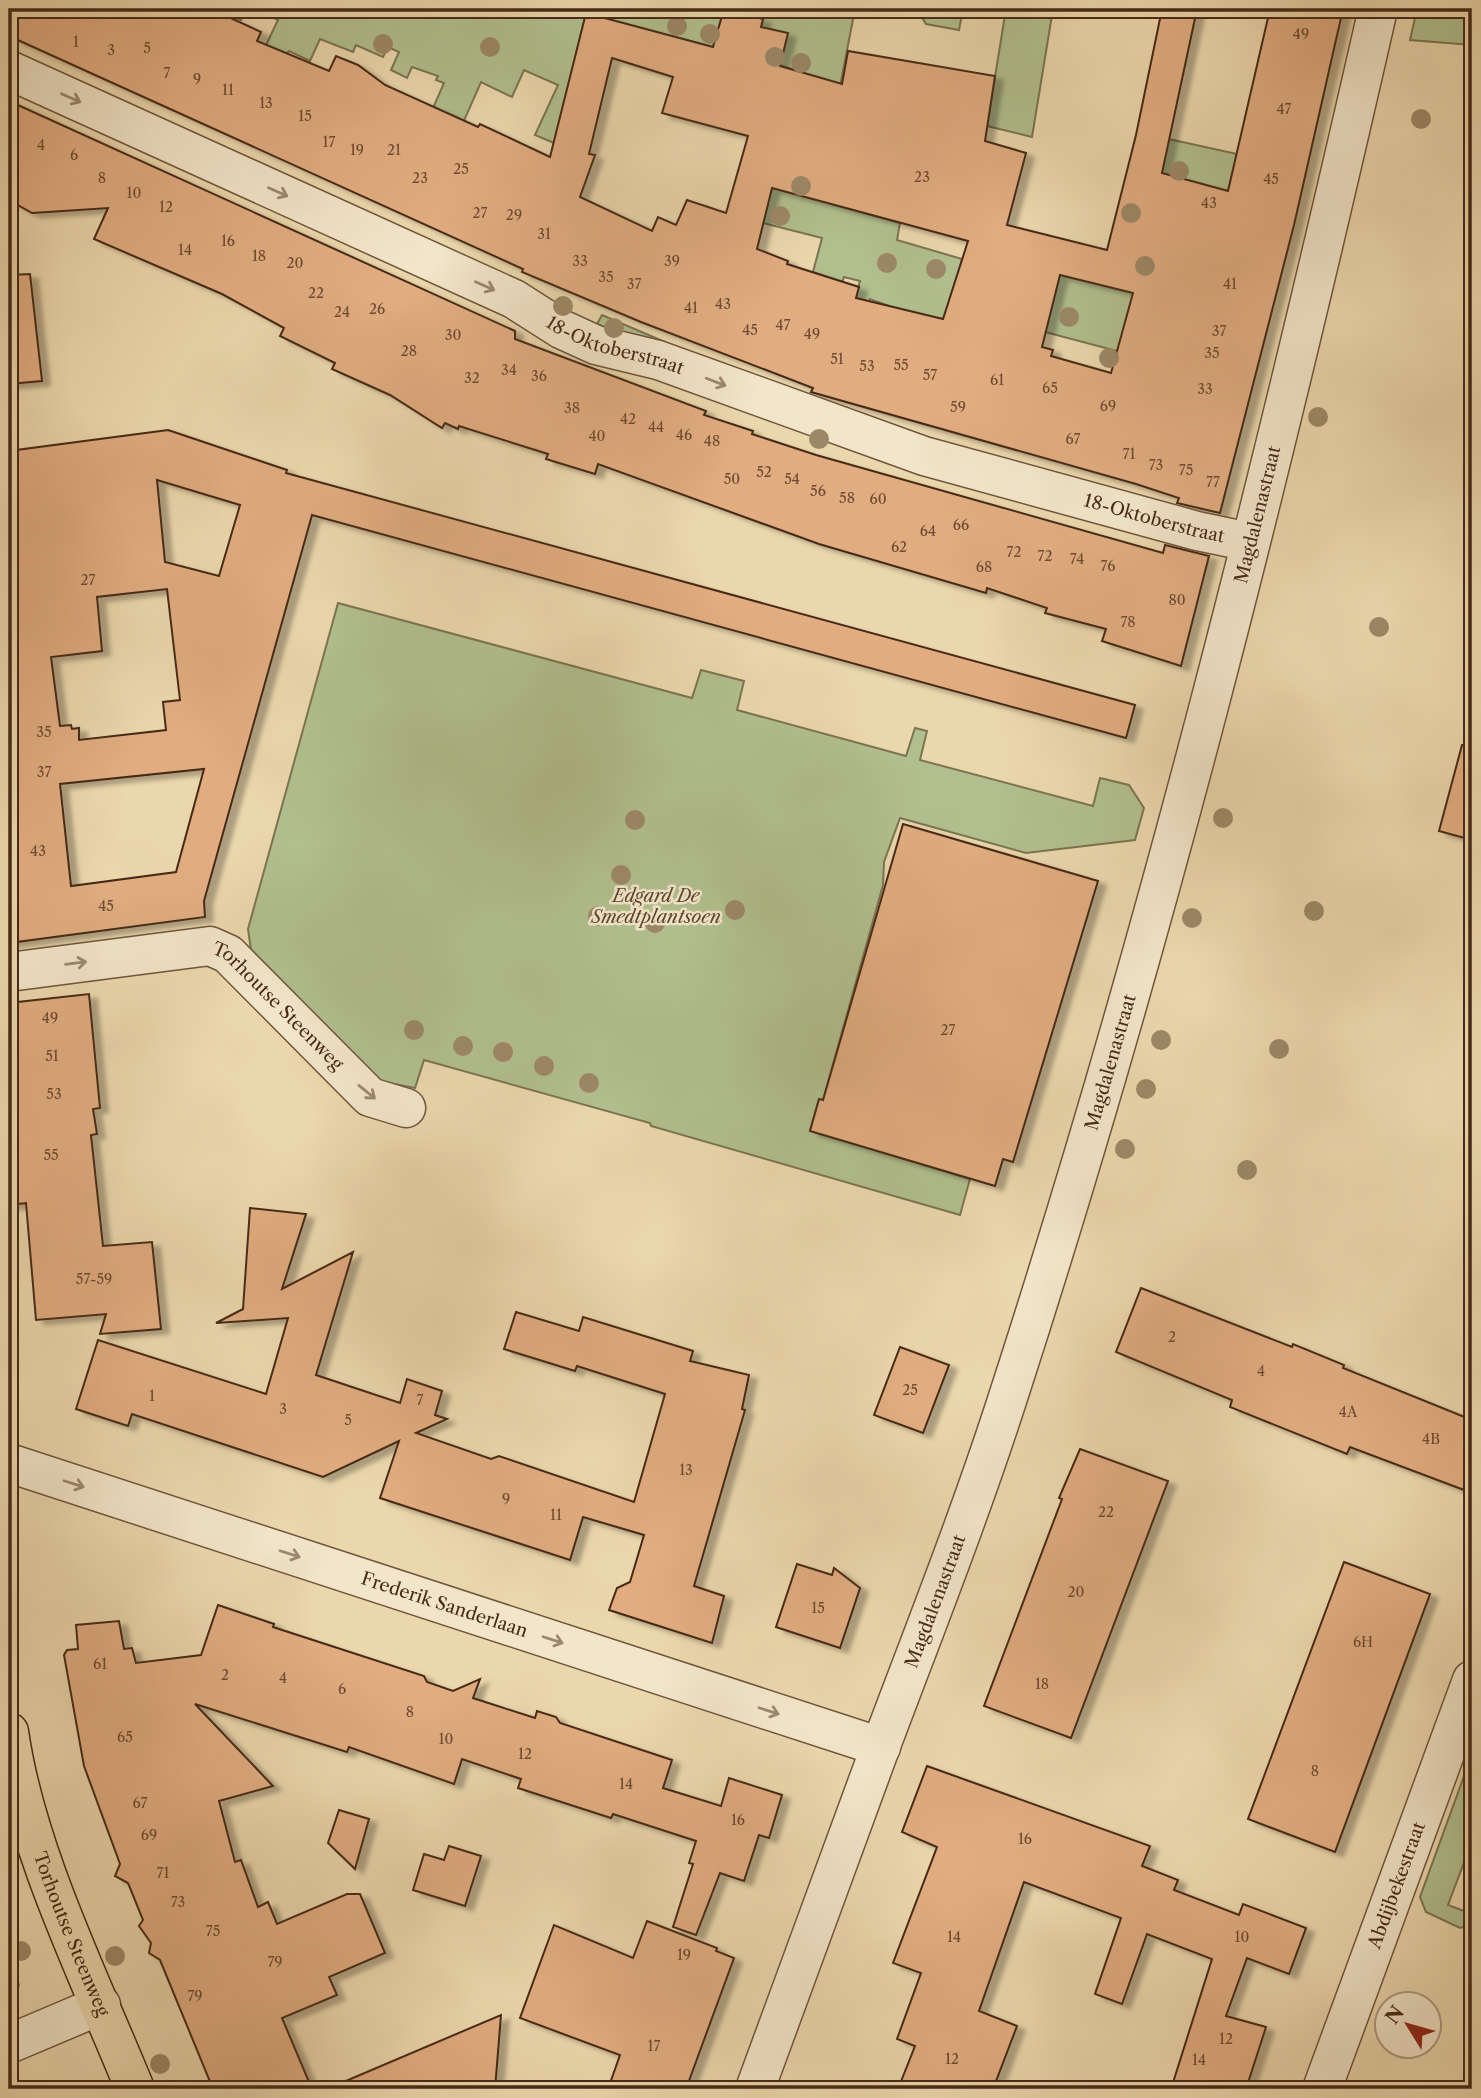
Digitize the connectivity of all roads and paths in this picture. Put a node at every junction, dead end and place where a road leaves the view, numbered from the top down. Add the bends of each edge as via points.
1 (1378, 9) edge
2 (9, 70) edge
3 (1250, 542) junction
4 (9, 972) edge
5 (406, 1108) dead end
6 (9, 1463) edge
7 (1472, 1680) edge
8 (9, 1735) edge
9 (881, 1747) junction
10 (101, 2005) junction
11 (9, 2044) edge
12 (135, 2089) edge
13 (755, 2089) edge
14 (1322, 2089) edge

1 - 3 street, Magdalenastraat
2 -> 3 street, 18-Oktoberstraat via 514,299 596,345 658,360 924,456
3 - 9 street, Magdalenastraat via 1170,859 1021,1354
4 -> 5 street, Torhoutse Steenweg via 210,946 228,954 370,1097
6 -> 9 street, Frederik Sanderlaan
7 - 14 street, Abdijbekestraat
8 - 10 main road, Torhoutse Steenweg via 49,1877
9 - 13 street, Magdalenastraat
10 - 11 street
10 - 12 main road, Torhoutse Steenweg

